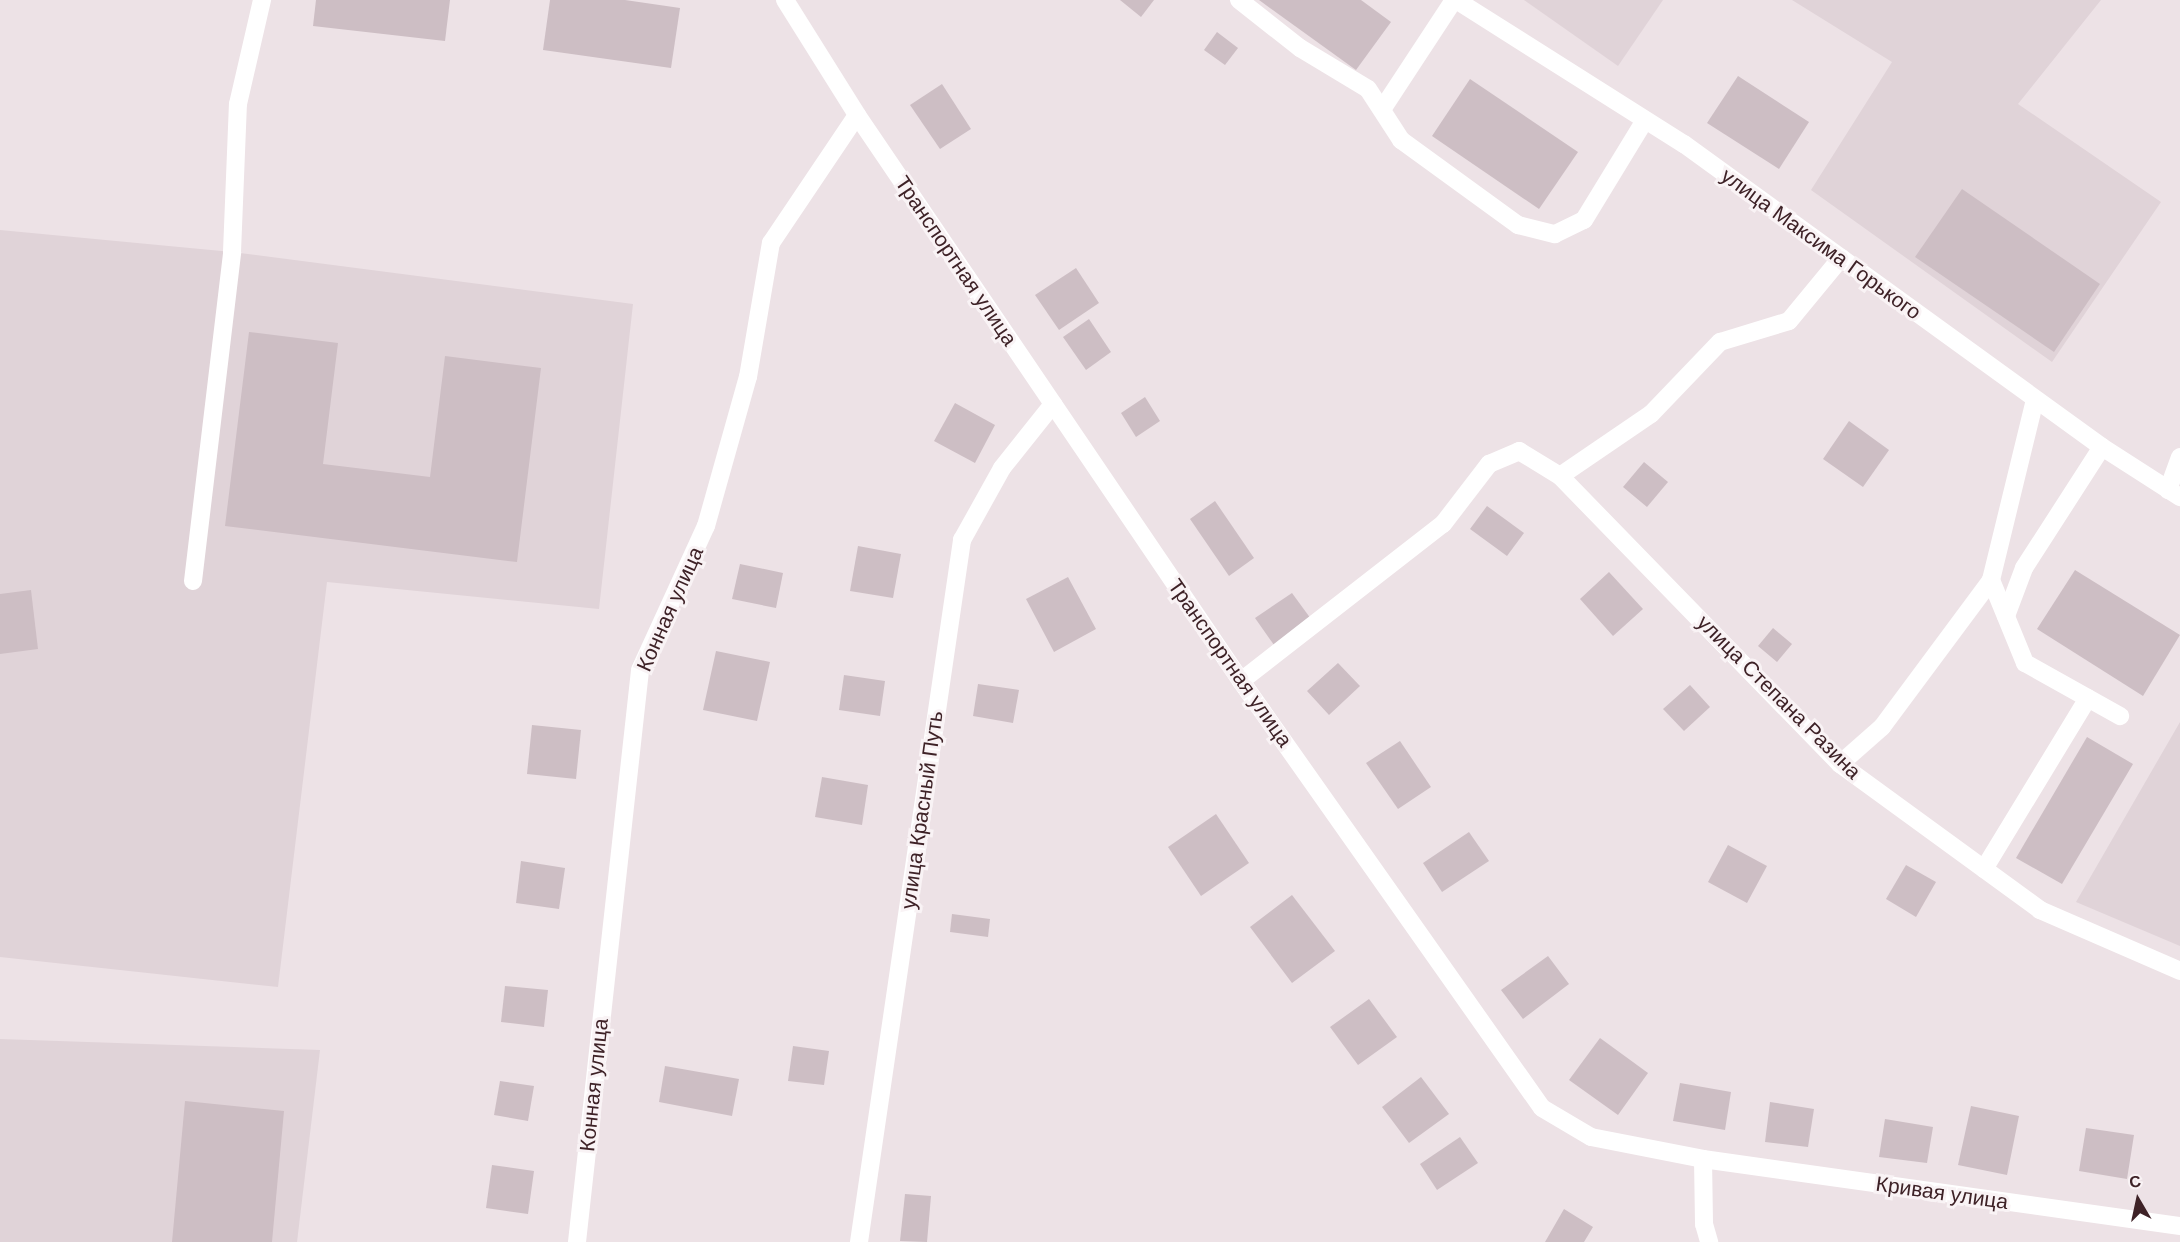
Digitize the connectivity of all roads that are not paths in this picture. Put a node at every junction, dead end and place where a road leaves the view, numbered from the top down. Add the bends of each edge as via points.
1 (262, 0) edge
2 (785, 0) edge
3 (1239, 0) edge
4 (1455, 0) edge
5 (1383, 108) junction
6 (857, 116) junction
7 (1645, 120) junction
8 (1841, 258) junction
9 (2035, 399) junction
10 (1053, 405) junction
11 (2102, 447) junction
12 (2180, 457) edge
13 (1560, 476) junction
14 (2174, 494) edge
15 (1991, 579) junction
16 (193, 581) dead end
17 (2006, 616) junction
18 (1241, 681) junction
19 (2088, 698) junction
20 (2120, 716) dead end
21 (1840, 764) junction
22 (1983, 869) junction
23 (2180, 971) edge
24 (1703, 1159) junction
25 (2180, 1226) edge
26 (577, 1242) edge
27 (860, 1242) edge
28 (1709, 1242) edge

1 - 16 street via 238,104 232,252
2 - 6 street, Транспортная улица
3 - 5 street via 1300,48 1368,89
4 - 5 street
4 - 7 street, улица Максима Горького
5 - 7 street via 1401,140 1518,225 1555,234 1584,220
6 - 10 street, Транспортная улица
6 - 26 street, Конная улица via 771,243 748,377 706,526 640,670
7 - 8 street, улица Максима Горького
8 - 9 street, улица Максима Горького
8 - 13 street via 1789,321 1720,342 1651,414
9 - 11 street, улица Максима Горького
9 - 15 street
10 - 18 street, Транспортная улица
10 - 27 street, улица Красный Путь via 1002,468 962,540
11 - 14 street, улица Максима Горького
11 - 17 street via 2024,568
12 - 14 street
13 - 18 street, улица Степана Разина via 1519,451 1489,464 1443,525
13 - 21 street, улица Степана Разина
15 - 17 street
15 - 21 street via 1882,728
17 - 19 street via 2025,663
18 - 24 street, Транспортная улица via 1542,1108 1591,1137
19 - 20 street
19 - 22 street
21 - 22 street, улица Степана Разина
22 - 23 street, улица Степана Разина via 2040,910
24 - 25 street, Кривая улица
24 - 28 street via 1704,1224

